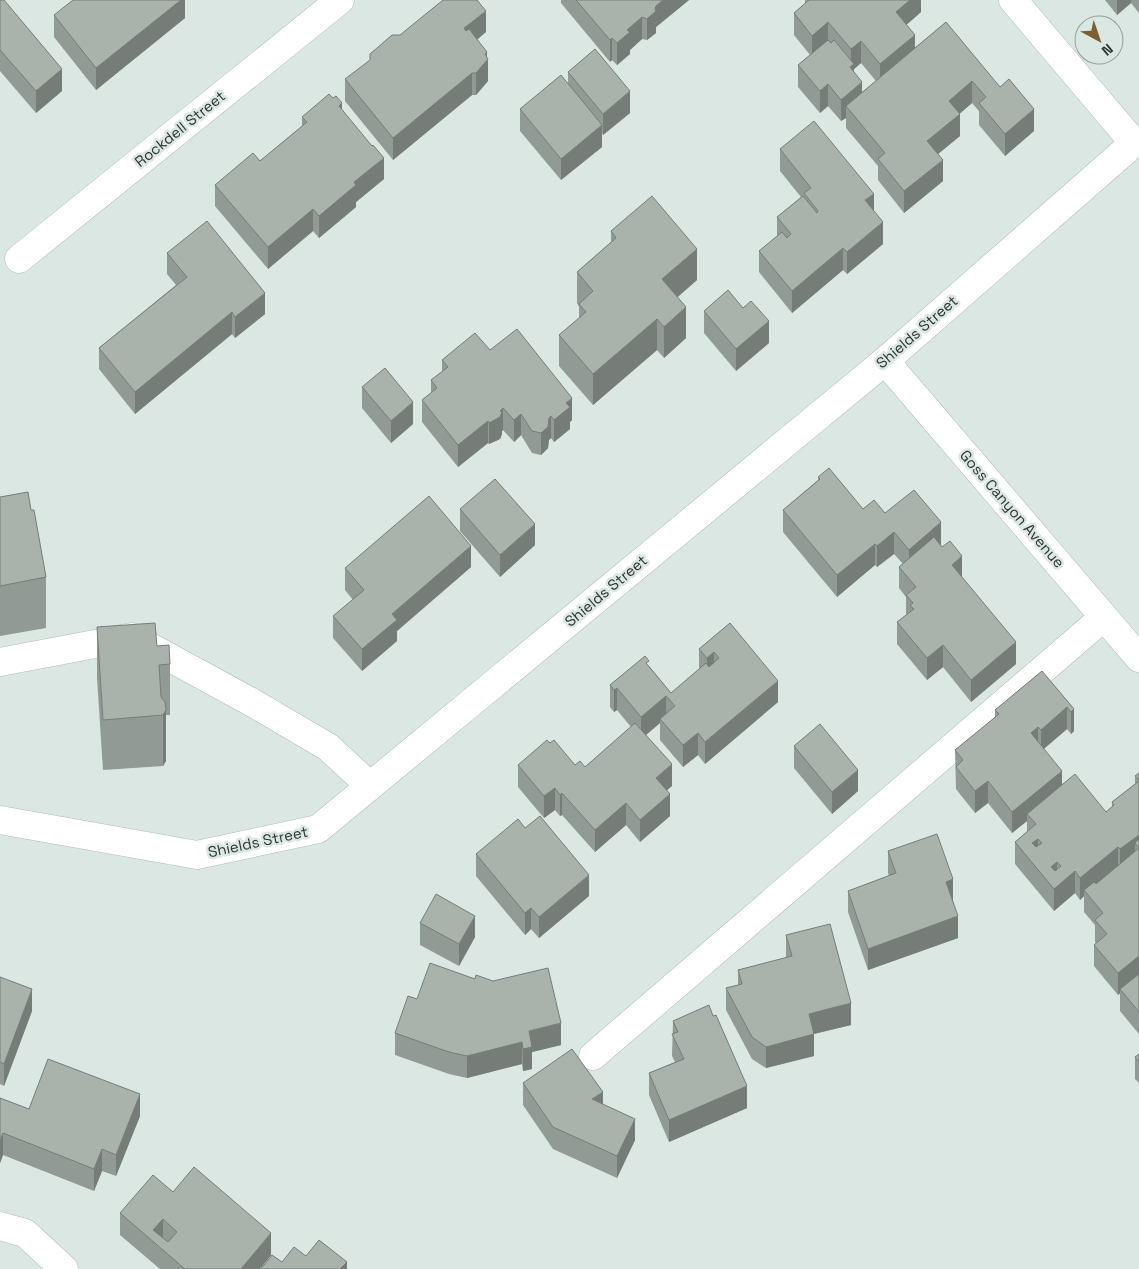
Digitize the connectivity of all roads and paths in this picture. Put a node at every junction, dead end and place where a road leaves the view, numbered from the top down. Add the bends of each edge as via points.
1 (340, 0) edge
2 (1013, 0) edge
3 (1137, 142) edge
4 (19, 259) dead end
5 (885, 361) junction
6 (1104, 617) junction
7 (1139, 658) edge
8 (0, 662) edge
9 (370, 786) junction
10 (0, 820) edge
11 (593, 1056) dead end
12 (0, 1226) edge
13 (64, 1269) edge

1 - 4 street, Rockdell Street
2 - 3 street
3 - 5 street, Shields Street
5 - 6 street, Goss Canyon Avenue
5 - 9 street, Shields Street
6 - 7 street, Goss Canyon Avenue
6 - 11 street
8 - 9 street via 132,637 328,747
9 - 10 street, Shields Street via 318,830 198,855
12 - 13 street via 25,1233

